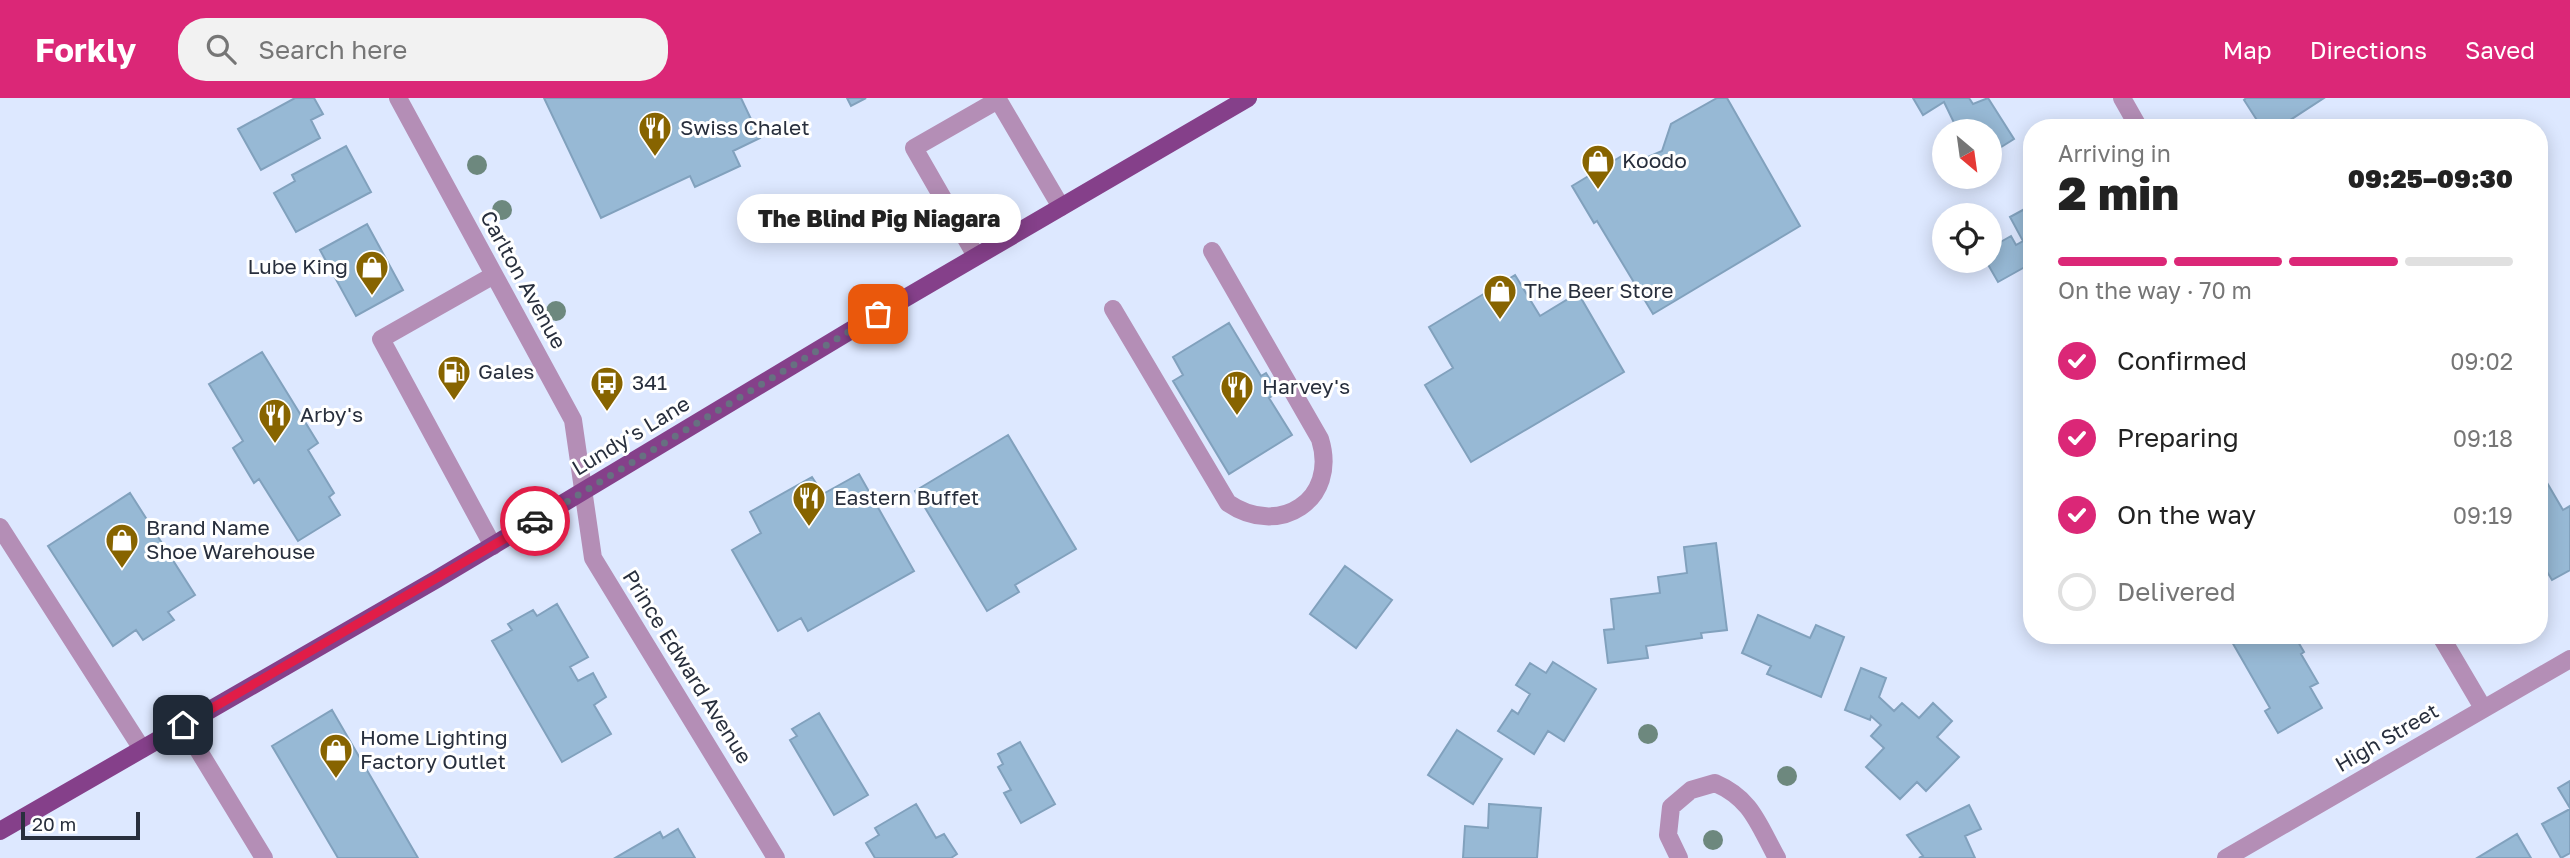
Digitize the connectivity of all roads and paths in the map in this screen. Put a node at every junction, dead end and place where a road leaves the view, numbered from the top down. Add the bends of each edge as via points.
1 (398, 98) edge
2 (1248, 98) edge
3 (2122, 98) edge
4 (998, 99) edge
5 (2134, 119) edge
6 (1061, 207) junction
7 (1212, 251) dead end
8 (976, 256) junction
9 (494, 275) junction
10 (1113, 309) dead end
11 (584, 491) junction
12 (0, 527) edge
13 (493, 546) junction
14 (2445, 644) edge
15 (2570, 659) edge
16 (2483, 708) junction
17 (183, 725) junction
18 (142, 749) junction
19 (0, 831) edge
20 (264, 858) edge
21 (776, 858) edge
22 (1679, 858) edge
23 (1777, 858) edge
24 (2226, 858) edge

1 - 9 street, Carlton Avenue
2 - 6 main road, Lundy's Lane
3 - 5 street
4 - 6 street
4 - 8 street via 914,148
6 - 8 main road, Lundy's Lane
7 - 10 street via 1322,445 1322,482 1312,498 1293,511 1261,517 1228,503
8 - 11 main road, Lundy's Lane
9 - 11 street, Carlton Avenue via 573,420
9 - 13 street via 381,339
11 - 13 main road, Lundy's Lane
11 - 21 street, Prince Edward Avenue via 593,558
12 - 18 street
13 - 17 main road, Lundy's Lane
14 - 16 street
15 - 16 street, High Street
16 - 24 street, High Street
17 - 18 main road, Lundy's Lane
17 - 20 street
18 - 19 main road, Lundy's Lane
22 - 23 street via 1668,835 1671,807 1691,790 1715,783 1737,792

